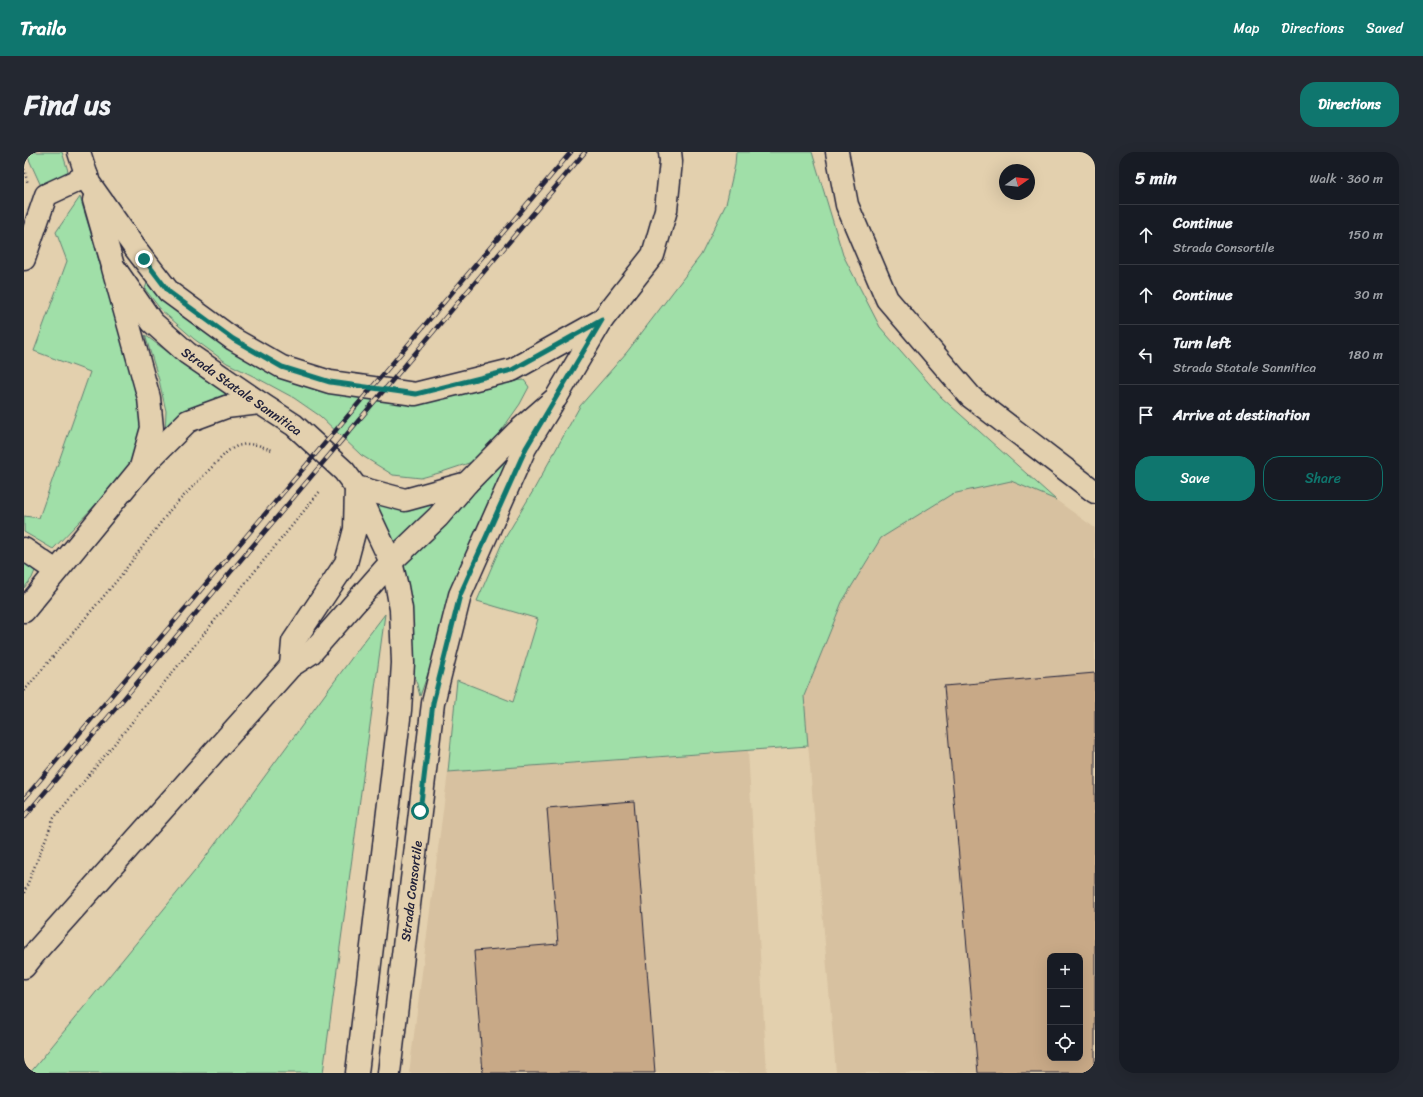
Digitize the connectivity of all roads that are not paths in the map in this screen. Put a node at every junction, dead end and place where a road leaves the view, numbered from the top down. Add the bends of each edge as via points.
1 (79, 152) edge
2 (670, 152) edge
3 (837, 152) edge
4 (88, 180) junction
5 (24, 259) edge
6 (113, 266) junction
7 (602, 320) junction
8 (556, 398) junction
9 (260, 403) junction
10 (141, 468) junction
11 (467, 483) junction
12 (356, 487) junction
13 (1095, 492) edge
14 (24, 549) edge
15 (391, 562) junction
16 (56, 571) junction
17 (24, 611) edge
18 (291, 666) junction
19 (24, 967) edge
20 (357, 1073) edge
21 (389, 1073) edge

1 - 4 main road, Strada Statale Sannitica
2 - 7 main road, Strada Statale Sannitica via 666,210 653,255
3 - 13 main road via 847,205 887,299 971,396
4 - 5 main road via 46,195
4 - 6 main road, Strada Statale Sannitica
4 - 7 main road, Strada Statale Sannitica via 169,292 233,339 282,367 330,382 416,394 512,370
6 - 9 main road, Strada Statale Sannitica via 152,322 187,353
6 - 10 main road via 149,398 152,428
7 - 8 main road, Strada Consortile
8 - 11 main road
8 - 21 main road, Strada Consortile via 526,448 460,595 435,696
9 - 10 main road via 226,407 188,421
9 - 12 main road, Strada Statale Sannitica via 294,425 344,471
10 - 16 main road
11 - 12 main road via 405,500
11 - 15 main road via 438,517
12 - 15 main road
12 - 18 main road via 355,529 346,563 293,642
14 - 16 main road
15 - 18 main road via 311,653
15 - 20 main road via 401,610 404,663
16 - 17 main road
18 - 19 main road

